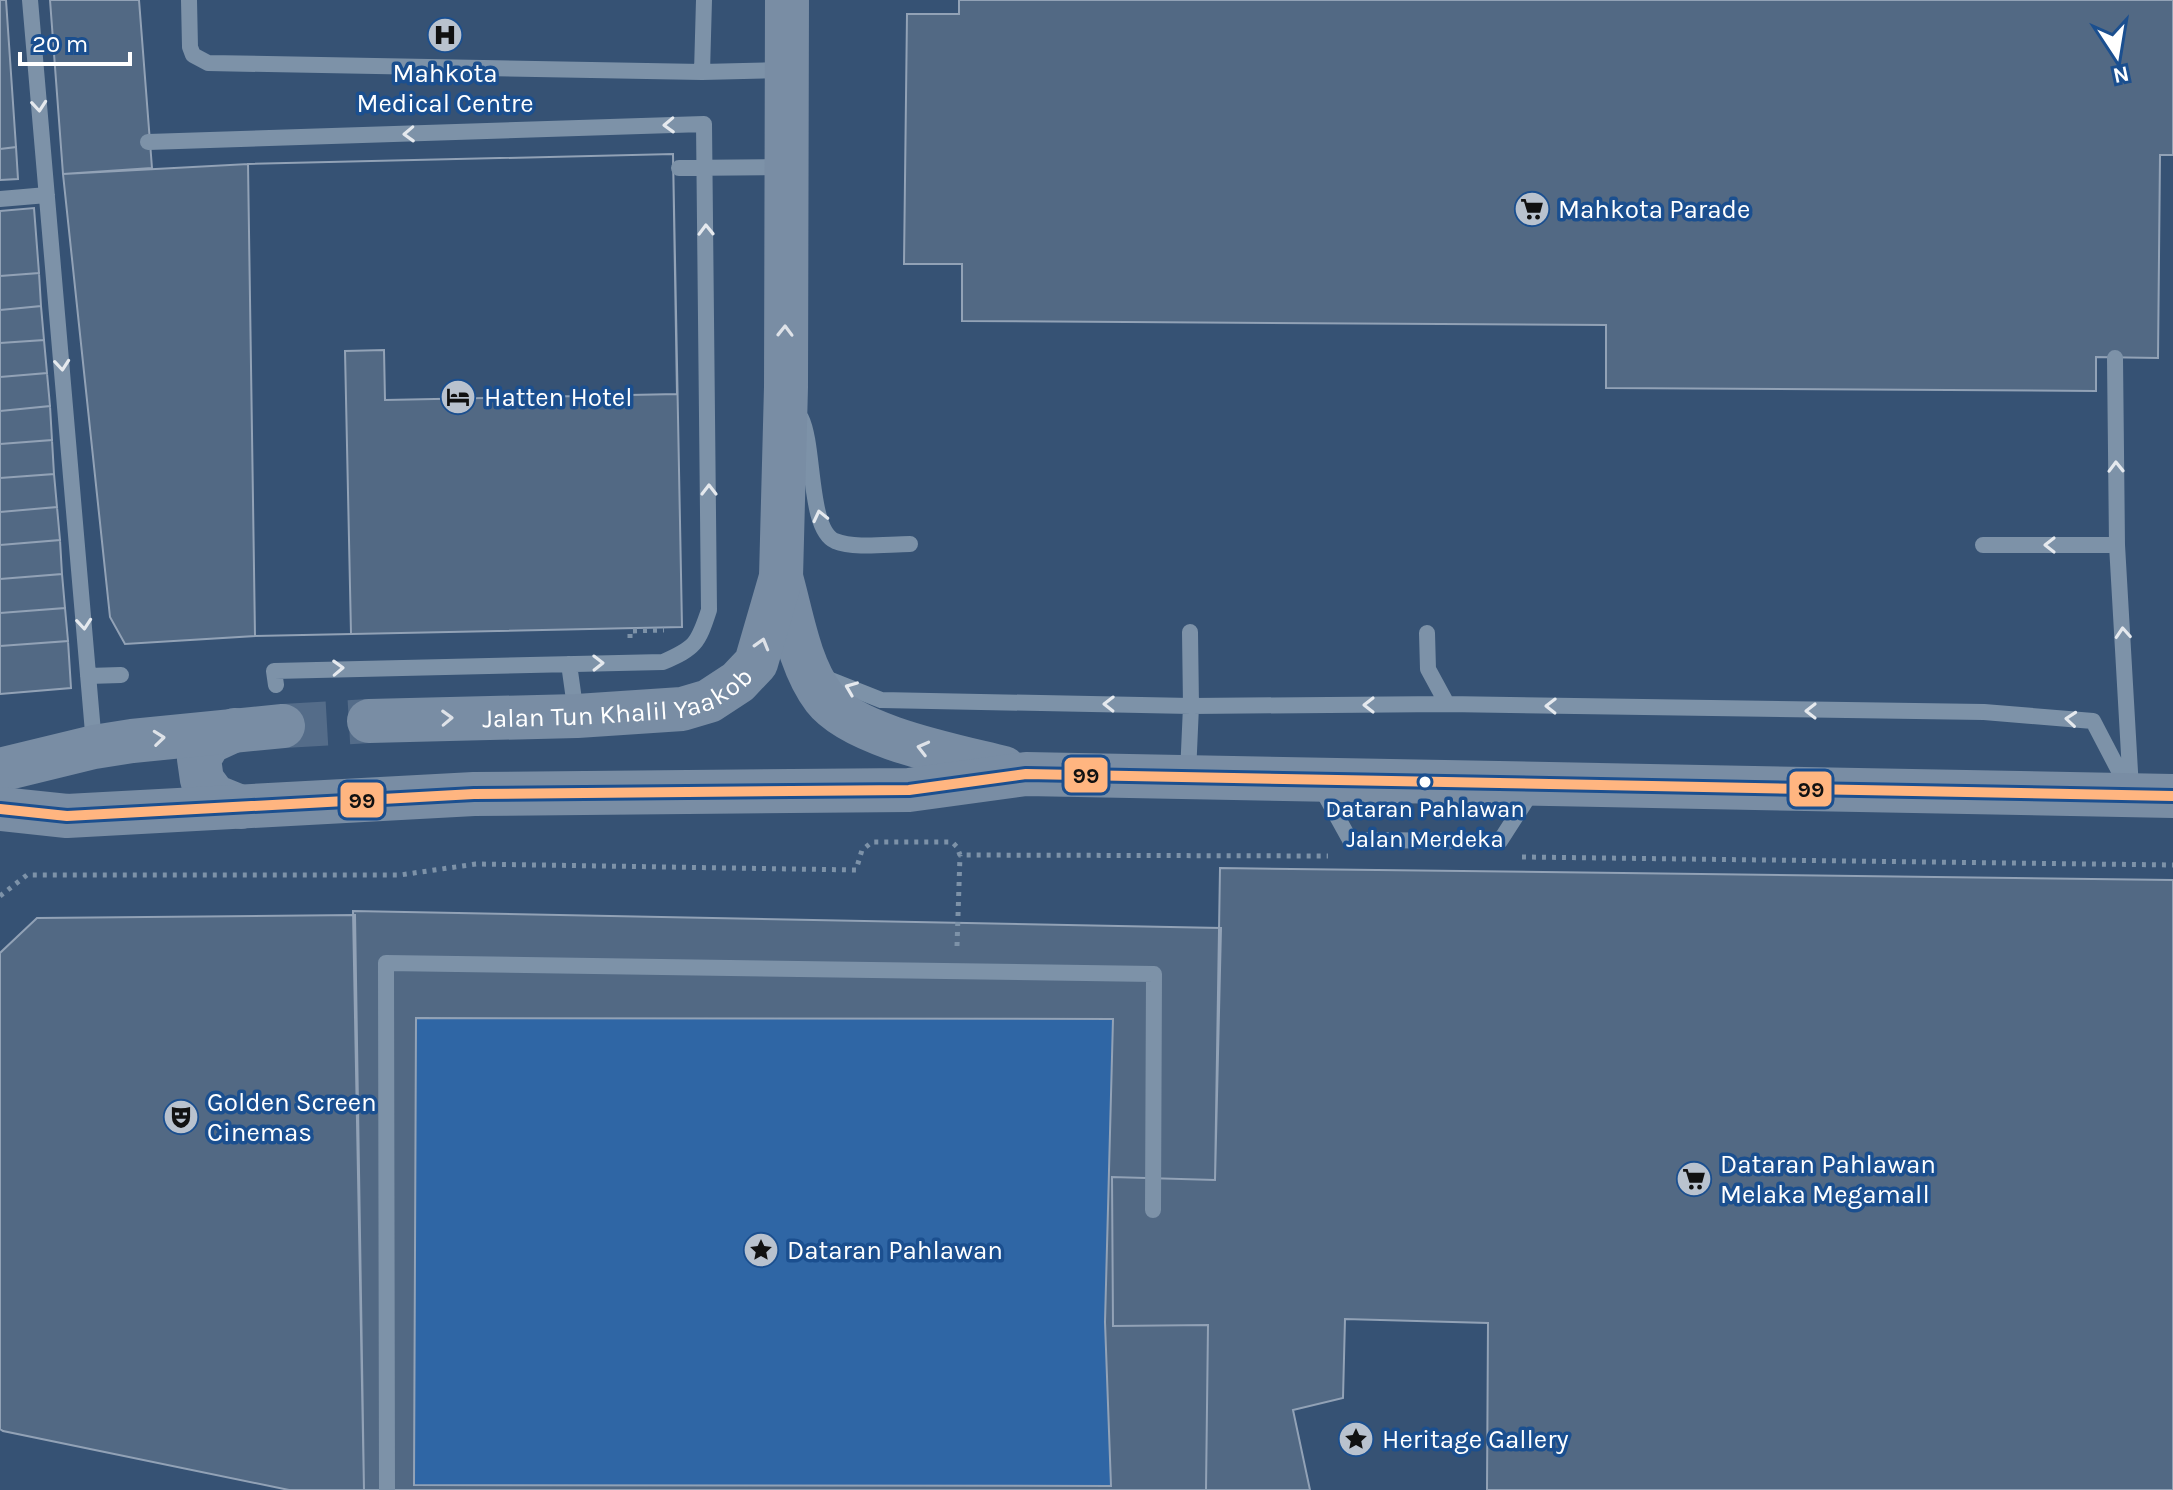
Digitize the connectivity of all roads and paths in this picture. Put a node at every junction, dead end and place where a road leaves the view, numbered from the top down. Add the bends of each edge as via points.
1 (30, 0) edge
2 (189, 0) edge
3 (704, 0) edge
4 (787, 0) edge
5 (787, 70) junction
6 (702, 72) junction
7 (148, 142) dead end
8 (702, 167) junction
9 (787, 167) junction
10 (679, 168) dead end
11 (47, 195) junction
12 (0, 199) edge
13 (2115, 358) dead end
14 (786, 387) junction
15 (910, 544) dead end
16 (1983, 545) dead end
17 (2117, 545) junction
18 (781, 577) junction
19 (673, 630) dead end
20 (1190, 632) dead end
21 (1427, 633) dead end
22 (631, 662) junction
23 (569, 664) junction
24 (808, 671) junction
25 (121, 675) dead end
26 (88, 676) junction
27 (1447, 704) junction
28 (279, 705) joint
29 (1191, 706) junction
30 (577, 716) junction
31 (369, 721) tunnel mouth
32 (235, 730) junction
33 (94, 747) junction
34 (0, 770) edge
35 (1026, 774) junction
36 (1188, 776) junction
37 (1316, 779) junction
38 (1537, 783) junction
39 (2152, 796) edge
40 (241, 807) junction
41 (0, 809) edge
42 (67, 816) junction
43 (0, 835) edge
44 (960, 855) junction
45 (1343, 856) dead end
46 (1519, 857) dead end
47 (2173, 865) edge
48 (0, 896) edge
49 (957, 953) dead end
50 (1153, 1210) dead end
51 (387, 1490) edge

1 -> 11 lane via 51,145
2 - 6 lane via 190,47 208,63
3 - 6 lane
4 - 5 main road
5 - 6 lane
5 - 9 main road
8 -> 7 lane via 704,124
8 - 9 lane
8 - 10 lane
22 -> 8 lane via 663,662 691,650 709,610
14 -> 9 main road
11 - 12 lane
11 -> 26 lane
17 -> 13 lane
15 -> 14 lane via 835,541 824,533 817,517 804,423
14 - 18 main road
17 -> 16 lane
39 -> 17 lane
18 - 24 main road
30 -> 18 main road, Jalan Tun Khalil Yaakob via 682,709 709,701 738,682 756,663
19 - 22 path via 630,631
20 - 29 lane
21 - 27 lane via 1428,669
23 -> 22 lane
28 -> 23 lane via 274,671
23 - 30 lane
29 -> 24 lane via 881,700
35 -> 24 main road via 903,743 852,719 825,700
25 - 26 lane
26 - 33 lane
27 -> 29 lane
39 -> 27 lane via 2093,721 1984,712
28 - 32 main road
29 - 36 lane
31 -> 30 main road, Jalan Tun Khalil Yaakob
33 -> 32 main road
32 - 40 main road via 209,742 199,759 202,780 214,796
33 - 34 main road
35 - 36 main road
35 - 40 main road via 909,790 490,794
36 - 37 main road
37 - 38 main road
37 - 38 lane via 1350,840 1500,841
38 - 39 main road
40 - 42 main road
41 - 42 main road
42 - 43 main road
44 - 45 path
44 - 48 path via 952,842 872,842 862,850 856,870 476,864 400,875 27,875
44 - 49 path
46 - 47 path
50 - 51 lane via 1154,974 386,963

